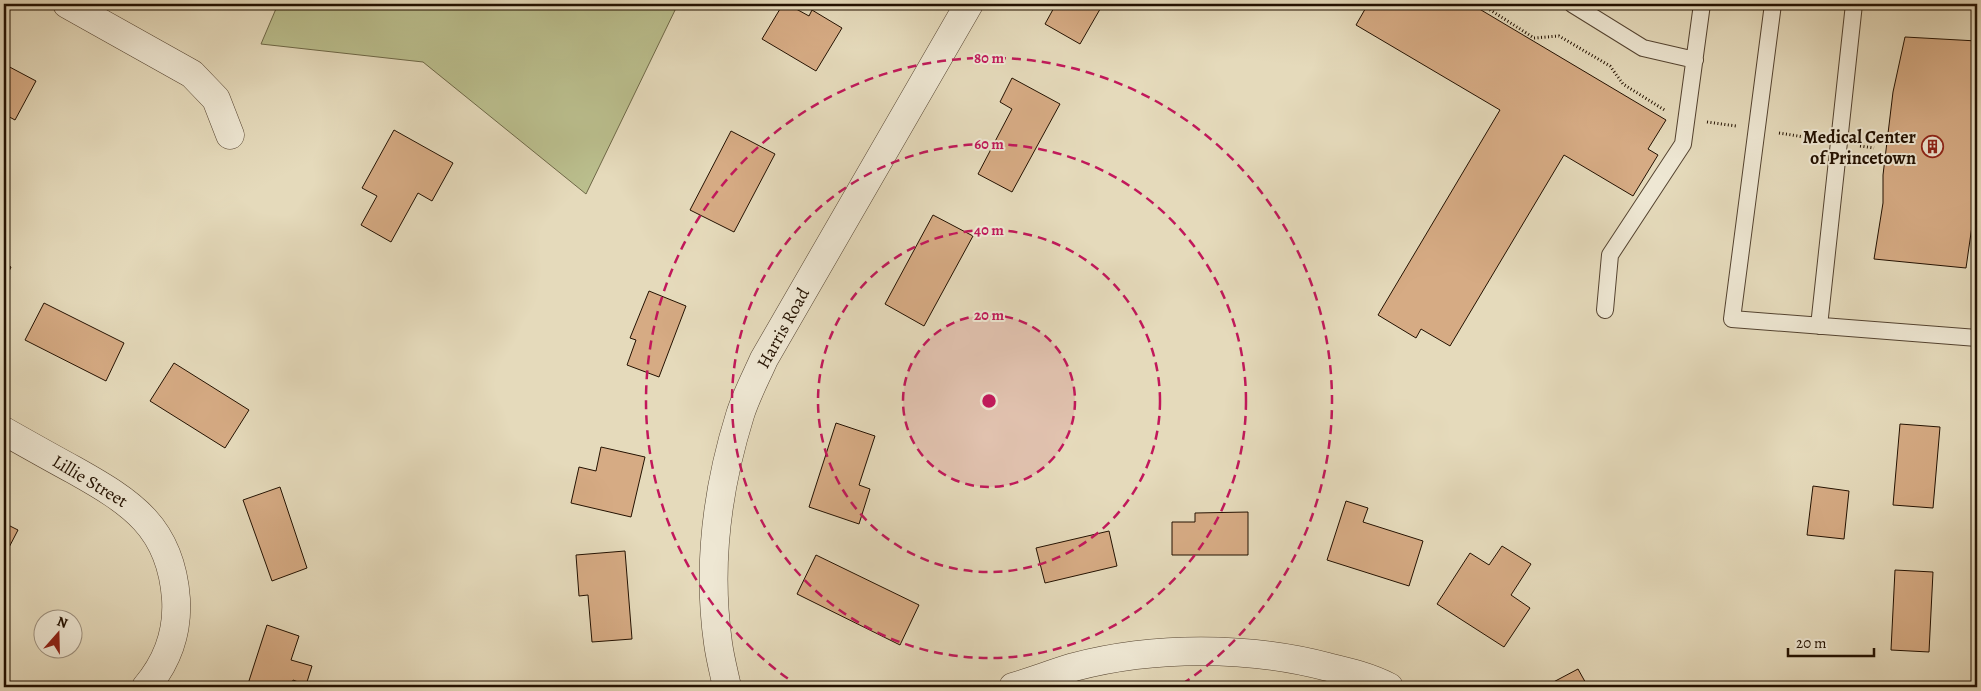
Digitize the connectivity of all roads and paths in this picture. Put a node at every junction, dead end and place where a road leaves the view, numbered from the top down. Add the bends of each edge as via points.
1 (67, 4) edge
2 (969, 4) edge
3 (1572, 4) edge
4 (1702, 4) edge
5 (1773, 4) edge
6 (1854, 4) edge
7 (1695, 60) junction
8 (230, 135) dead end
9 (1605, 310) dead end
10 (1819, 326) junction
11 (1977, 338) edge
12 (4, 431) edge
13 (146, 687) edge
14 (728, 687) edge
15 (1012, 687) edge
16 (1389, 687) edge

1 - 8 street via 192,74 216,98
2 - 14 street, Harris Road via 764,359 741,413 725,469 715,527 713,585 718,644
3 - 7 lane via 1643,48
4 - 7 lane
5 - 10 lane via 1732,319
6 - 10 lane
7 - 9 lane via 1683,144 1610,255
10 - 11 lane
12 - 13 street, Lillie Street via 112,491 134,507 151,526 166,552 174,581 176,613 171,645 158,672
15 - 16 street via 1075,667 1129,656 1193,651 1257,654 1311,662 1373,678

